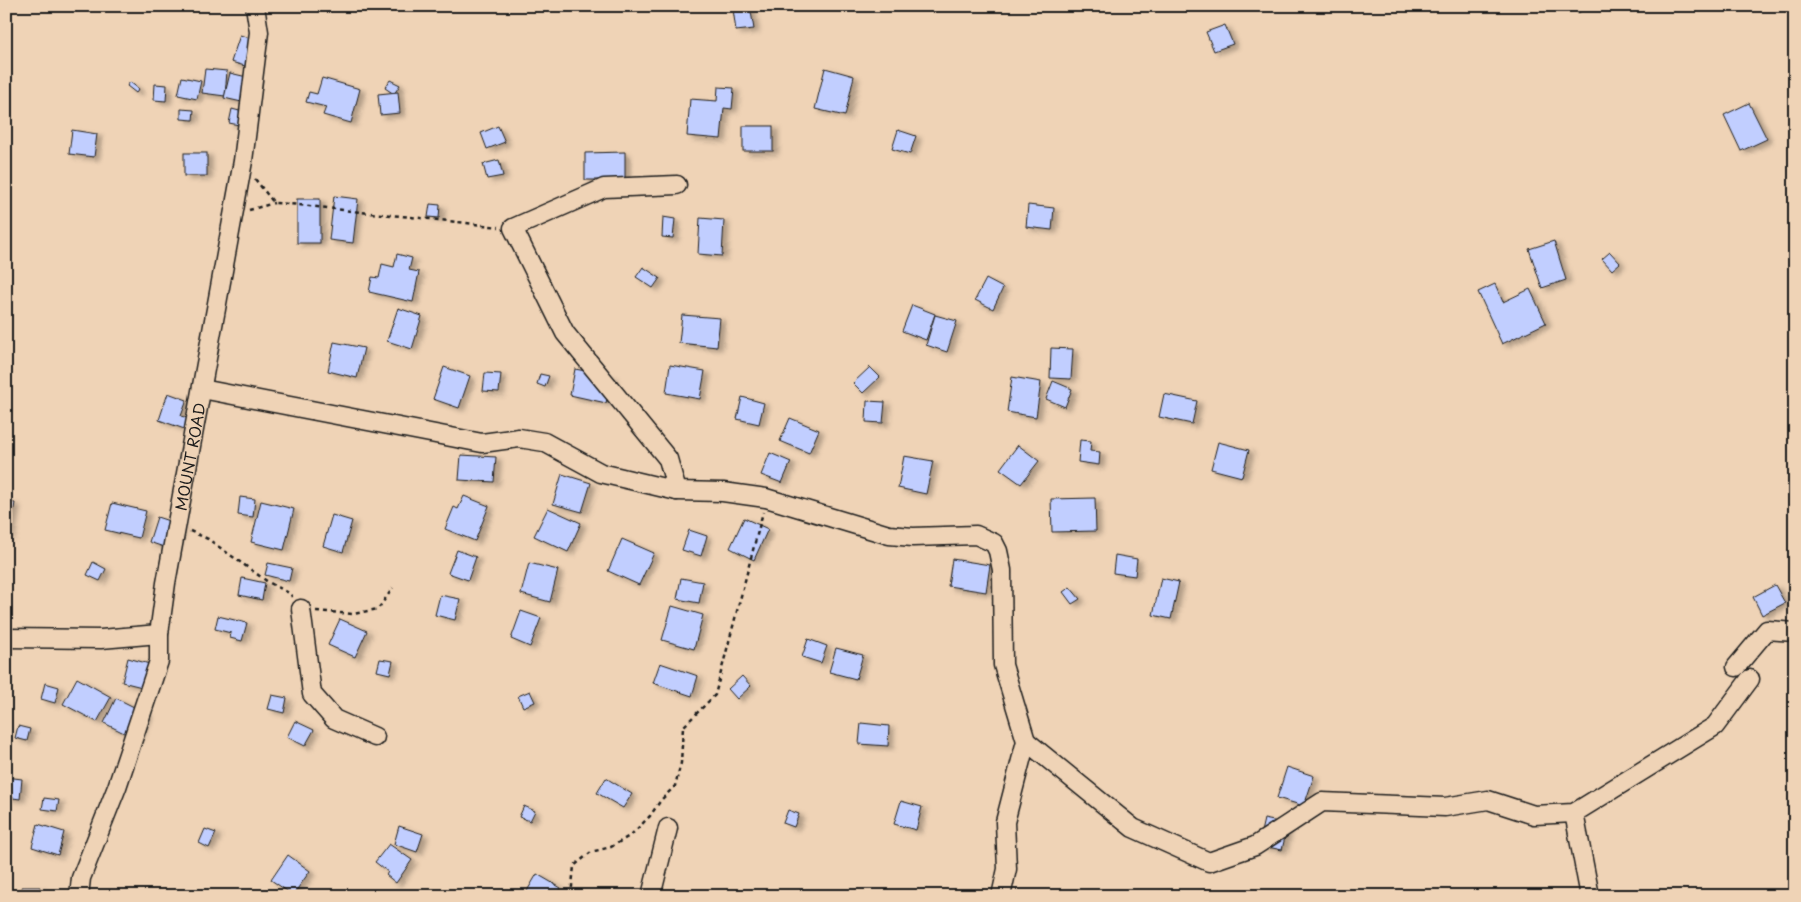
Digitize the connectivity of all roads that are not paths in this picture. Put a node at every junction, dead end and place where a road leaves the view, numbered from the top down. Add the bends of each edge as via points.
1 (255, 6) edge
2 (677, 185) dead end
3 (202, 389) junction
4 (677, 491) junction
5 (301, 609) road end
6 (1795, 632) edge
7 (159, 634) junction
8 (6, 638) edge
9 (1736, 667) dead end
10 (1750, 679) dead end
11 (375, 737) dead end
12 (1026, 741) junction
13 (1574, 813) junction
14 (668, 828) dead end
15 (656, 893) edge
16 (79, 896) edge
17 (1001, 896) edge
18 (1590, 896) edge

1 - 3 street, MOUNT ROAD via 259,32 243,161
2 - 4 street via 604,188 513,228 565,333 668,458
3 - 4 street via 482,443 519,438 544,442 601,473
3 - 7 street, MOUNT ROAD
4 - 12 street via 723,492 766,498 889,535 913,538 976,535 994,543 1002,570 1003,665
5 - 11 street via 312,694 334,719
6 - 9 street via 1768,630
7 - 8 street via 101,639
7 - 16 street, MOUNT ROAD via 159,661 117,787 81,878
10 - 13 street via 1715,726
12 - 13 street via 1133,828 1209,862 1255,846 1322,802 1445,807 1488,800 1534,815
12 - 17 street via 1005,822 1007,869
13 - 18 street
14 - 15 street

